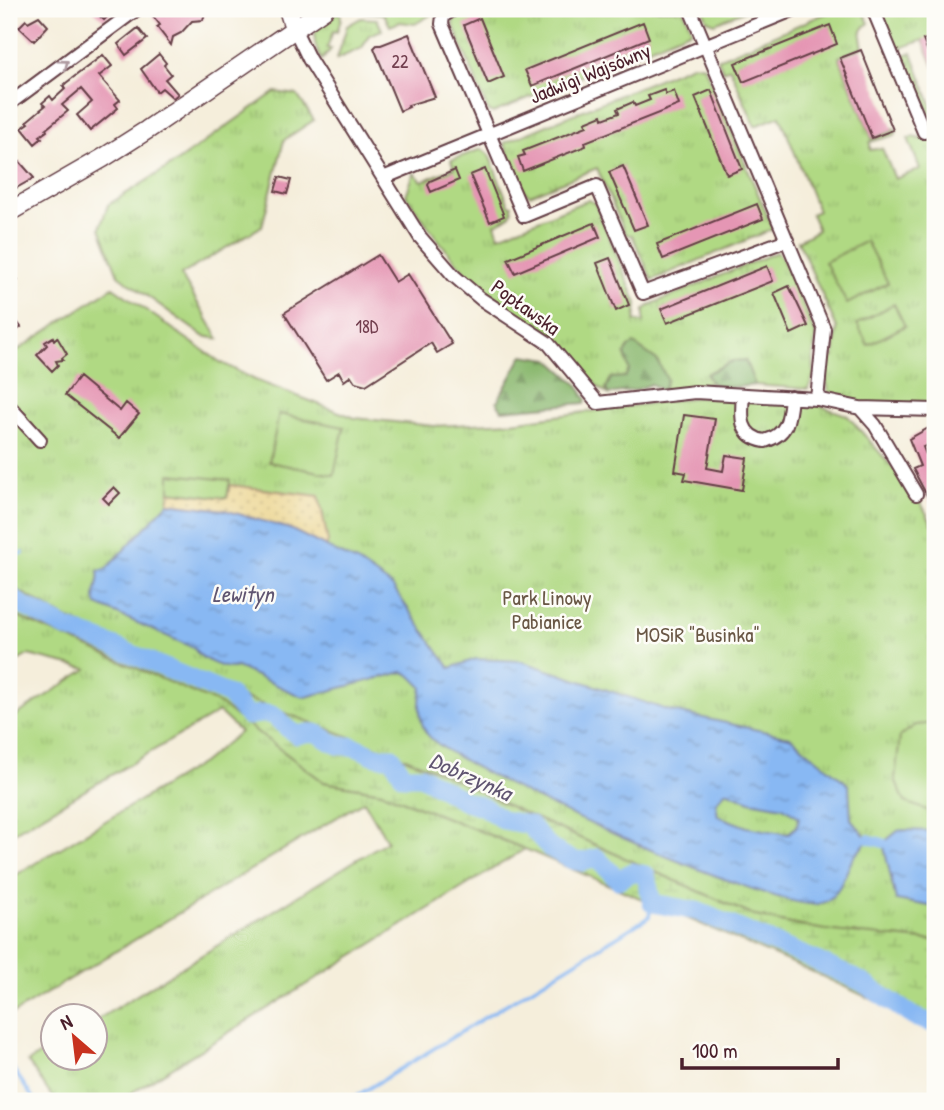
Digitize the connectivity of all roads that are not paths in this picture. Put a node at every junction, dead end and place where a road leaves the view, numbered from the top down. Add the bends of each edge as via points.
1 (136, 9) edge
2 (288, 9) edge
3 (324, 9) edge
4 (454, 9) edge
5 (690, 9) edge
6 (795, 9) edge
7 (873, 9) edge
8 (294, 27) junction
9 (705, 47) junction
10 (9, 104) edge
11 (924, 132) dead end
12 (489, 135) junction
13 (383, 178) junction
14 (9, 212) edge
15 (787, 240) junction
16 (743, 394) junction
17 (791, 397) junction
18 (817, 399) junction
19 (9, 406) edge
20 (860, 408) junction
21 (935, 410) edge
22 (40, 440) dead end
23 (916, 494) dead end

10 -> 1 street
2 - 8 street
3 - 8 street
4 - 12 street via 443,16 442,24
5 - 9 street
6 - 9 street, Jadwigi Wajsówny
7 - 11 street
8 - 13 street, Popławska
8 - 14 street via 136,137
9 - 12 street, Jadwigi Wajsówny
9 - 15 street
12 - 13 street, Jadwigi Wajsówny
12 - 15 street via 524,216 597,186 643,293
13 - 16 street, Popławska via 419,237 454,276 548,343 598,403 695,392
15 - 18 street via 824,329
16 - 17 street, Popławska
16 - 17 street via 743,427 748,435 765,441 785,429
17 - 18 street, Popławska
18 - 20 street, Popławska
19 - 22 street
20 - 21 street, Popławska
20 - 23 street

